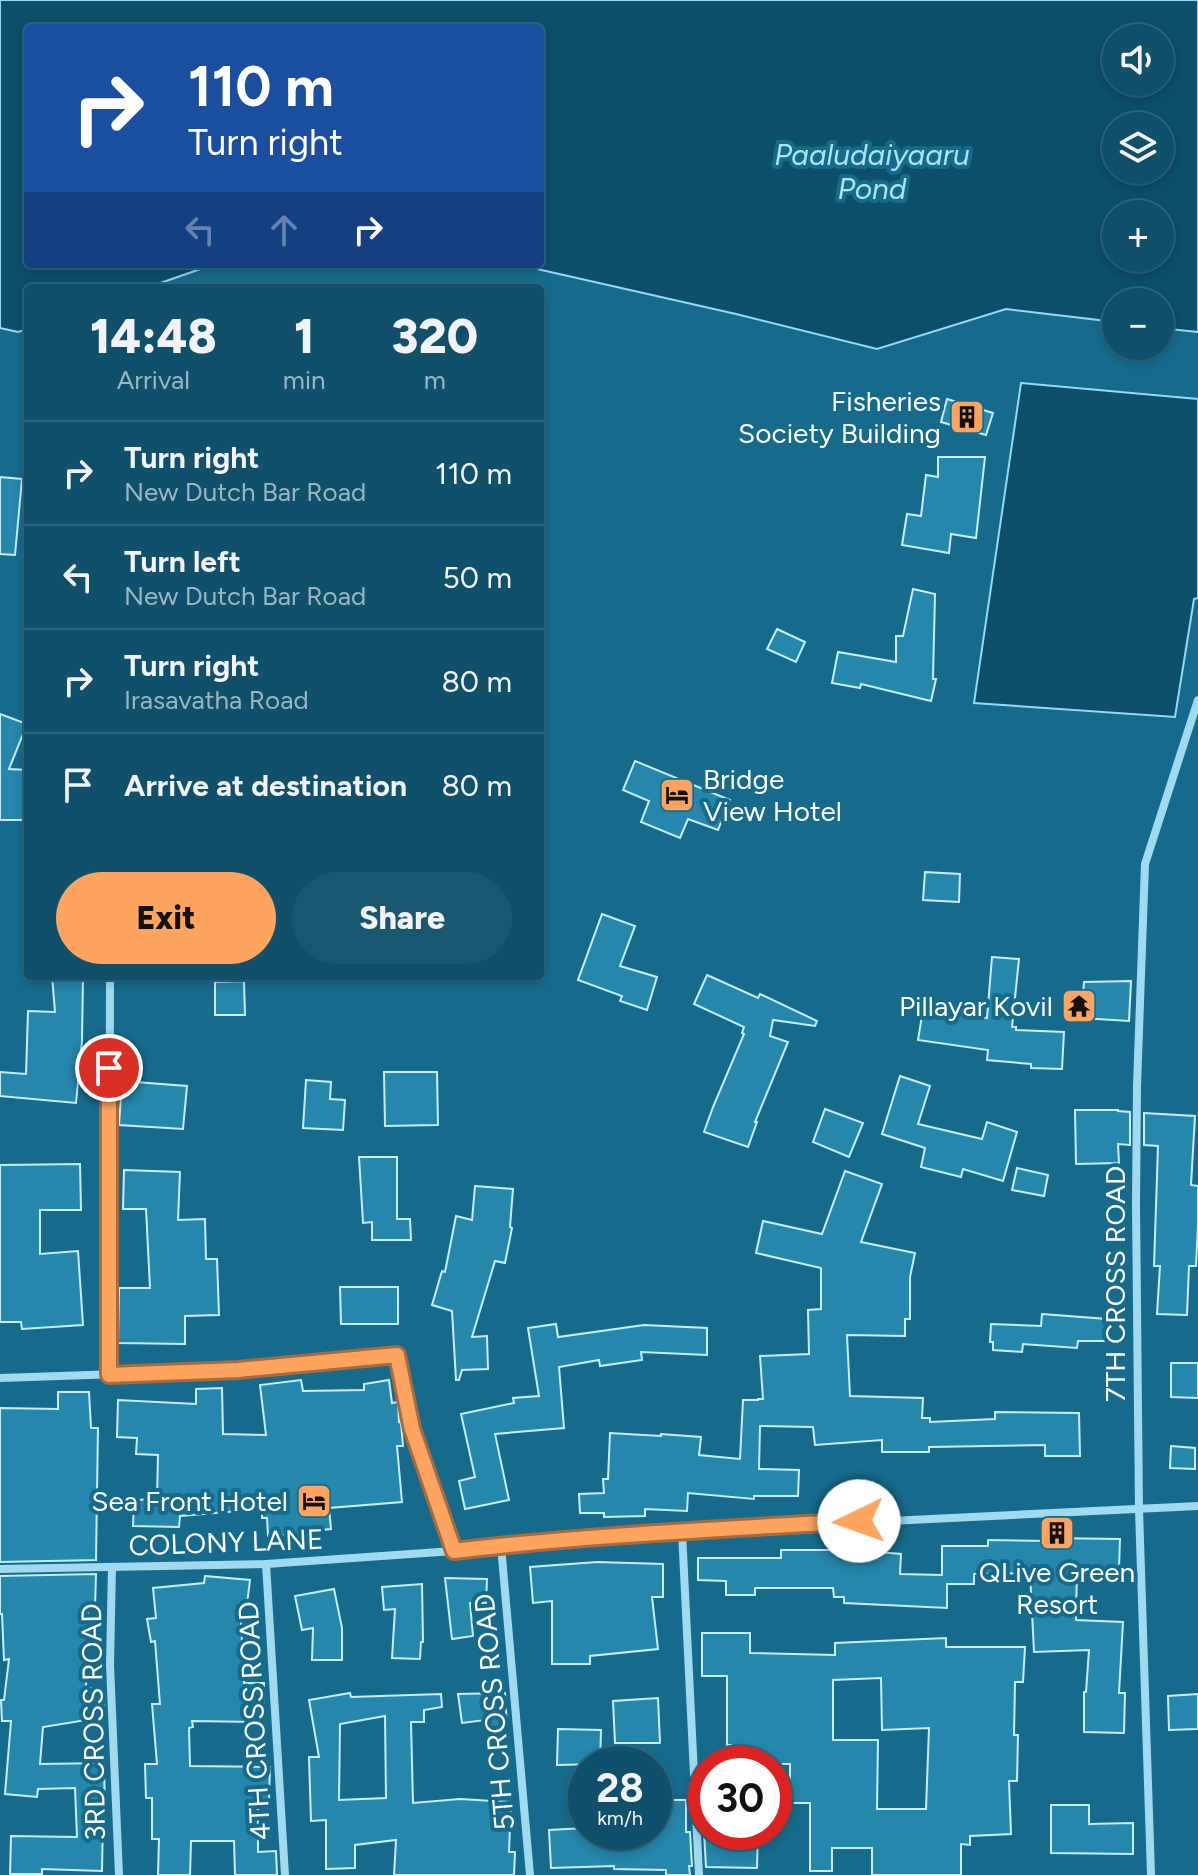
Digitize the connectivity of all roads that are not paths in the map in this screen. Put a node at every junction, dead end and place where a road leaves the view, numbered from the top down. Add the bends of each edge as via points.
1 (1198, 700) edge
2 (110, 980) edge
3 (109, 1375) junction
4 (0, 1378) edge
5 (1198, 1506) edge
6 (1139, 1510) junction
7 (682, 1532) junction
8 (501, 1546) junction
9 (454, 1551) junction
10 (266, 1564) junction
11 (112, 1567) junction
12 (0, 1569) edge
13 (119, 1875) edge
14 (285, 1875) edge
15 (530, 1875) edge
16 (699, 1875) edge
17 (1151, 1875) edge

1 - 6 street, 7TH CROSS ROAD via 1145,864 1137,1086
2 - 3 street
3 - 4 street
3 - 9 street via 397,1355 412,1429
5 - 6 street, COLONY LANE
6 - 7 street, COLONY LANE
6 - 17 street, 7TH CROSS ROAD
7 - 8 street, COLONY LANE
7 - 16 street
8 - 9 street, COLONY LANE
8 - 15 street, 5TH CROSS ROAD
9 - 10 street, COLONY LANE
10 - 11 street, COLONY LANE
10 - 14 street, 4TH CROSS ROAD
11 - 12 street, COLONY LANE
11 - 13 street, 3RD CROSS ROAD via 110,1665

